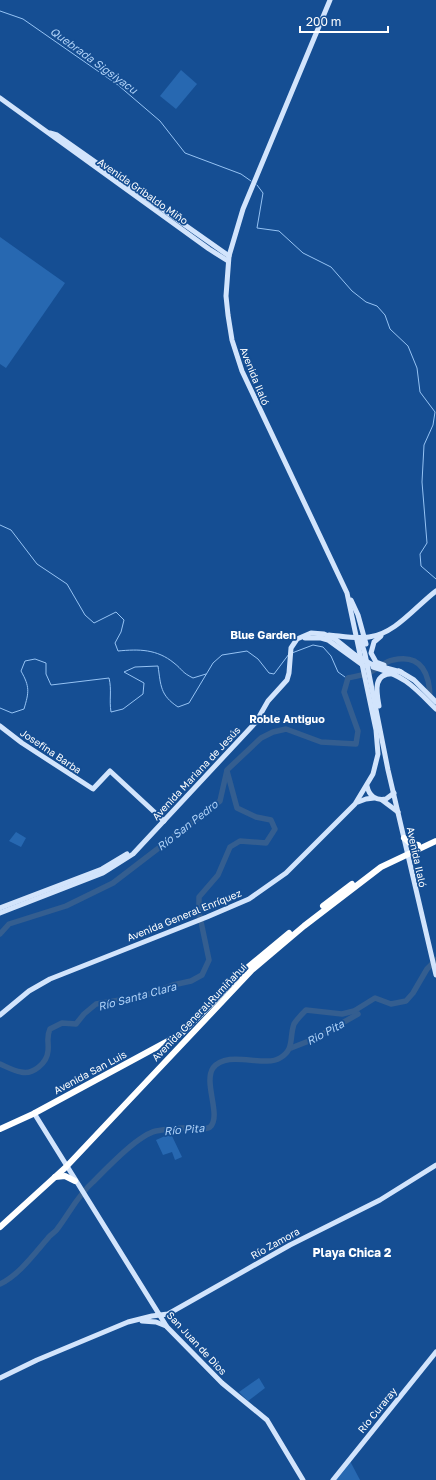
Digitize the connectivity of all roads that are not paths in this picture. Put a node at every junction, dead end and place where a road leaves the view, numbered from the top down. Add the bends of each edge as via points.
1 (330, 0) edge
2 (0, 98) edge
3 (229, 258) junction
4 (436, 591) edge
5 (347, 593) junction
6 (327, 635) junction
7 (382, 635) junction
8 (358, 637) junction
9 (305, 638) junction
10 (334, 640) junction
11 (292, 646) junction
12 (377, 666) junction
13 (365, 668) junction
14 (401, 672) junction
15 (395, 674) junction
16 (369, 682) junction
17 (436, 702) edge
18 (436, 709) edge
19 (0, 726) edge
20 (382, 739) junction
21 (375, 767) junction
22 (388, 770) junction
23 (367, 786) junction
24 (394, 793) junction
25 (374, 798) junction
26 (382, 800) junction
27 (355, 804) junction
28 (398, 812) junction
29 (164, 820) junction
30 (436, 837) edge
31 (404, 838) junction
32 (436, 841) edge
33 (418, 845) junction
34 (137, 849) junction
35 (408, 852) junction
36 (0, 908) edge
37 (0, 914) edge
38 (436, 975) edge
39 (0, 1015) edge
40 (188, 1030) joint
41 (34, 1114) junction
42 (0, 1129) edge
43 (436, 1166) edge
44 (66, 1167) junction
45 (55, 1177) junction
46 (76, 1183) junction
47 (0, 1227) edge
48 (153, 1304) junction
49 (182, 1306) junction
50 (159, 1315) junction
51 (140, 1320) junction
52 (167, 1327) junction
53 (436, 1352) edge
54 (0, 1378) edge
55 (303, 1480) edge
56 (333, 1480) edge

1 - 3 street, Avenida Ilaló via 243,209
2 - 3 street, Avenida Gribaldo Miño
3 - 5 street, Avenida Ilaló via 226,296 228,315 232,340 242,371
4 - 7 street
5 - 8 street, Avenida Ilaló
5 - 12 street, bridge via 358,615 368,655
6 - 8 street
6 - 10 street
6 - 11 street via 307,634 297,639
7 - 8 street
7 - 14 street, bridge via 372,646 372,658 378,664
8 - 13 street, Avenida Ilaló
9 - 10 street via 319,636
9 - 11 street
9 - 13 street via 328,640
10 - 12 street, bridge via 361,660
10 - 15 street, bridge via 365,664
11 - 29 street, Avenida Mariana de Jesús via 290,669 285,684 268,702 256,722
12 - 14 street, bridge
13 - 16 street, Avenida Ilaló
14 - 17 street via 414,680
15 - 18 street via 412,685
15 - 20 street via 386,674 380,678 376,686
16 - 20 street, Avenida Ilaló
16 - 21 street, Avenida Ilaló via 378,742
19 - 29 street, Josefina Barba via 93,789 110,771
20 - 22 street, Avenida Ilaló
21 - 22 street via 383,766
21 - 23 street
22 - 24 street
23 - 25 street
23 - 27 street, Avenida General Enríquez
24 - 26 street
24 - 28 street, Avenida Ilaló
25 - 26 street
25 - 27 street, Avenida General Enríquez
26 - 28 street
27 - 39 street, Avenida General Enríquez via 292,868 249,899 50,979 28,991
28 - 31 street, Avenida Ilaló
29 - 34 street, Avenida Mariana de Jesús
30 - 33 highway, Avenida General Rumiñahui
31 - 33 highway
31 - 35 street, Avenida Ilaló
32 - 35 highway, Avenida General Rumiñahui
33 - 35 highway, Avenida General Rumiñahui
34 - 36 street, Avenida Mariana de Jesús via 102,869
34 - 37 street, Avenida Mariana de Jesús via 103,873
35 - 38 street, Avenida Ilaló
35 - 40 highway, Avenida General Rumiñahui via 380,862 273,946 248,967
35 - 44 highway, Avenida General Rumiñahui via 381,867 252,970
40 - 41 highway, Avenida San Luis
41 - 42 highway, Avenida San Luis
41 - 44 street, San Juan de Dios
43 - 49 street, Río Zamora via 380,1200 284,1248
44 - 45 highway, Avenida General Rumiñahui
44 - 46 street, San Juan de Dios
45 - 46 highway via 65,1176
45 - 47 highway, Avenida General Rumiñahui
46 - 48 street, San Juan de Dios
48 - 50 street, San Juan de Dios
48 - 51 street via 151,1312
49 - 50 street, Río Zamora via 168,1314
49 - 52 street via 167,1317
50 - 51 street, Río Zamora
50 - 52 street, San Juan de Dios
51 - 52 street via 156,1322
51 - 54 street, Río Zamora via 119,1326
52 - 55 street, San Juan de Dios via 222,1383 267,1420
53 - 56 street, Río Curaray

